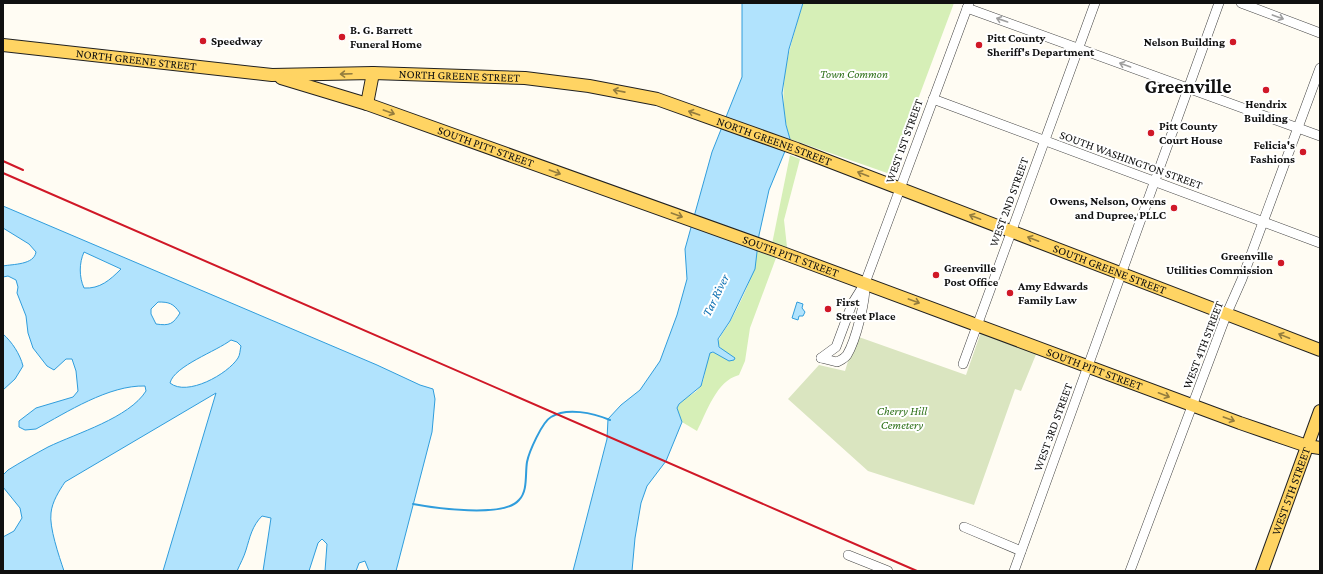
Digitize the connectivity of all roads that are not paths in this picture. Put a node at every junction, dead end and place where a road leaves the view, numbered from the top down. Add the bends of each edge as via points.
1 (1095, 3) edge
2 (1219, 3) edge
3 (1241, 3) edge
4 (968, 6) edge
5 (1320, 33) edge
6 (3, 45) edge
7 (1078, 48) junction
8 (1320, 68) edge
9 (373, 73) junction
10 (272, 75) junction
11 (1188, 88) junction
12 (933, 99) junction
13 (367, 104) junction
14 (1299, 128) junction
15 (1320, 136) edge
16 (1044, 141) junction
17 (1155, 182) junction
18 (899, 188) junction
19 (1264, 222) junction
20 (1011, 231) junction
21 (1320, 243) edge
22 (1121, 273) junction
23 (865, 283) junction
24 (1227, 313) junction
25 (847, 319) junction
26 (858, 323) junction
27 (978, 325) junction
28 (835, 349) junction
29 (1320, 350) edge
30 (840, 360) junction
31 (963, 364) dead end
32 (1088, 365) junction
33 (1192, 406) junction
34 (1320, 411) edge
35 (1307, 446) junction
36 (1320, 448) edge
37 (964, 527) dead end
38 (1020, 551) junction
39 (848, 555) dead end
40 (888, 571) edge
41 (1014, 571) edge
42 (1130, 571) edge
43 (1262, 571) edge

1 - 7 street, WEST 2ND STREET
2 - 11 street, WEST 3RD STREET
3 -> 5 street
7 -> 4 street
4 - 12 street, WEST 1ST STREET
6 - 10 main road, NORTH GREENE STREET
11 -> 7 street
7 - 16 street, WEST 2ND STREET
8 - 14 street, WEST 4TH STREET
9 -> 10 main road, NORTH GREENE STREET
9 - 13 main road
18 -> 9 main road, NORTH GREENE STREET via 797,148 657,99 524,78
10 - 13 main road, SOUTH PITT STREET
11 - 14 street
11 - 17 street, WEST 3RD STREET
12 - 16 street, SOUTH WASHINGTON STREET
12 - 18 street, WEST 1ST STREET
13 -> 23 main road, SOUTH PITT STREET
14 - 15 street
14 - 19 street, WEST 4TH STREET
16 - 17 street, SOUTH WASHINGTON STREET
16 - 20 street, WEST 2ND STREET
17 - 19 street, SOUTH WASHINGTON STREET
17 - 22 street, WEST 3RD STREET
20 -> 18 main road, SOUTH GREENE STREET
18 - 23 street, WEST 1ST STREET
19 - 21 street, SOUTH WASHINGTON STREET
19 - 24 street, WEST 4TH STREET
22 -> 20 main road, SOUTH GREENE STREET
20 - 27 street, WEST 2ND STREET
22 - 24 main road, SOUTH GREENE STREET
22 - 32 street, WEST 3RD STREET
23 - 25 street via 854,300
23 - 26 street via 866,295
23 -> 27 main road, SOUTH PITT STREET
29 -> 24 main road, SOUTH GREENE STREET
24 - 33 street, WEST 4TH STREET
25 - 26 street
25 - 28 street
26 - 30 street via 846,356
27 - 31 street, WEST 2ND STREET
27 - 32 main road, SOUTH PITT STREET
28 - 30 street
28 - 30 street via 821,358 837,362
32 -> 33 main road, SOUTH PITT STREET
32 - 38 street, WEST 3RD STREET
33 -> 35 main road, SOUTH PITT STREET
33 - 42 street, WEST 4TH STREET
34 - 35 main road, WEST 5TH STREET
35 - 36 main road, SOUTH PITT STREET
35 - 43 main road, WEST 5TH STREET
37 - 38 street
38 - 41 street, WEST 3RD STREET
39 - 40 street

